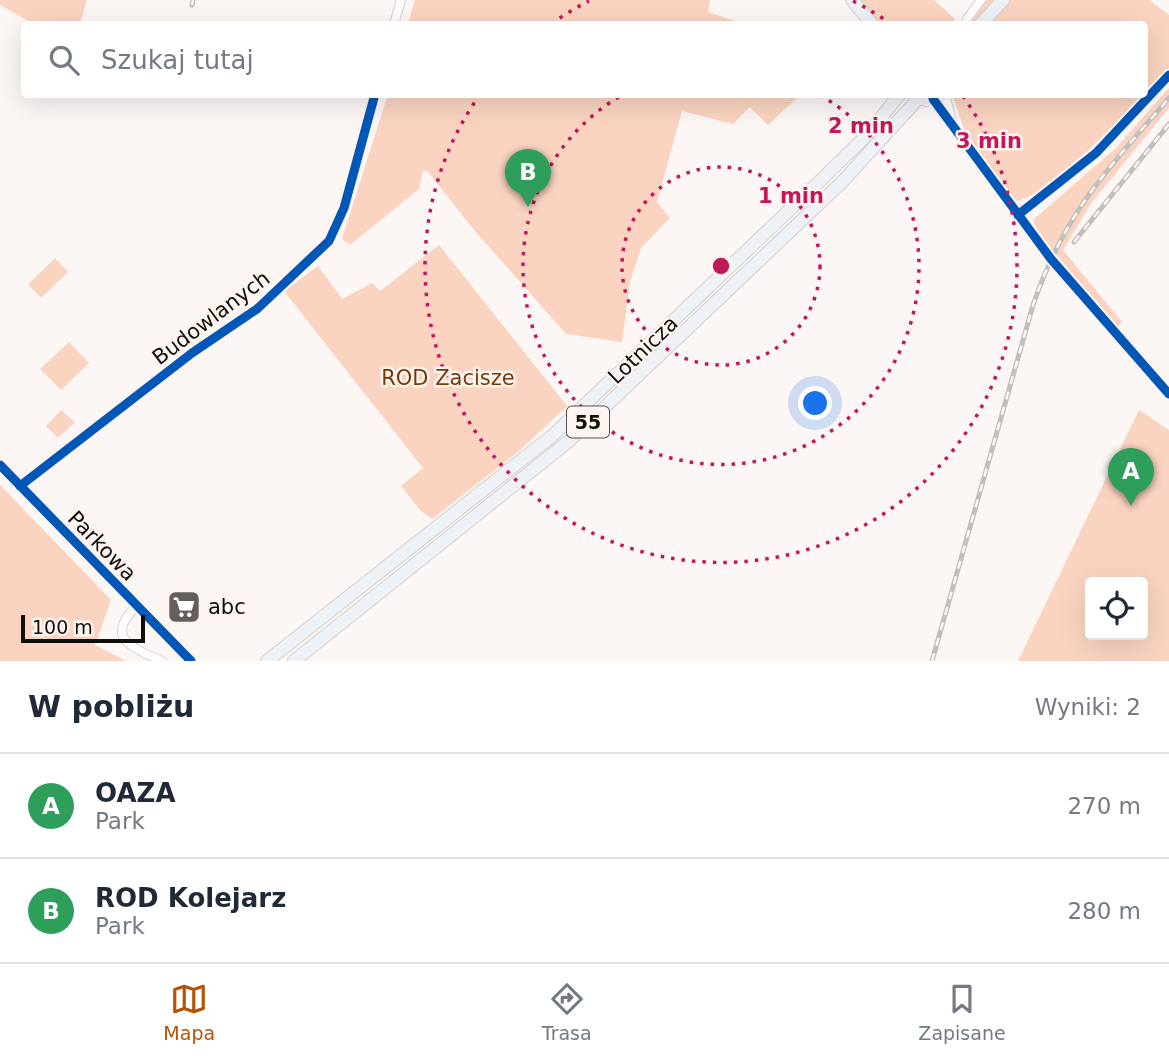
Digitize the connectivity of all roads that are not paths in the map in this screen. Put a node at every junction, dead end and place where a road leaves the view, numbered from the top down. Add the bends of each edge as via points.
1 (401, 0) edge
2 (852, 0) edge
3 (981, 0) edge
4 (1003, 0) edge
5 (967, 19) dead end
6 (395, 21) edge
7 (870, 21) edge
8 (984, 21) edge
9 (1169, 75) edge
10 (1148, 97) edge
11 (374, 98) edge
12 (897, 98) edge
13 (914, 98) edge
14 (941, 98) edge
15 (941, 98) edge
16 (1147, 98) edge
17 (952, 122) junction
18 (1018, 215) junction
19 (1169, 394) edge
20 (0, 465) edge
21 (20, 486) junction
22 (137, 606) junction
23 (162, 661) edge
24 (188, 661) edge
25 (267, 661) edge
26 (294, 661) edge

1 - 6 street
2 - 7 main road
3 - 5 street
4 - 8 main road
9 - 10 street
11 - 21 street, Budowlanych via 344,208 329,242 257,309 192,353
12 - 25 main road, Lotnicza / 55 via 867,135 552,436
13 - 26 main road, Lotnicza / 55 via 842,182 569,441
14 - 17 street
15 - 17 street
16 - 18 street via 1096,153
17 - 18 street
18 - 19 street
20 - 21 street, Parkowa
21 - 22 street, Parkowa
22 - 23 street via 122,624 124,639
22 - 24 street, Parkowa

